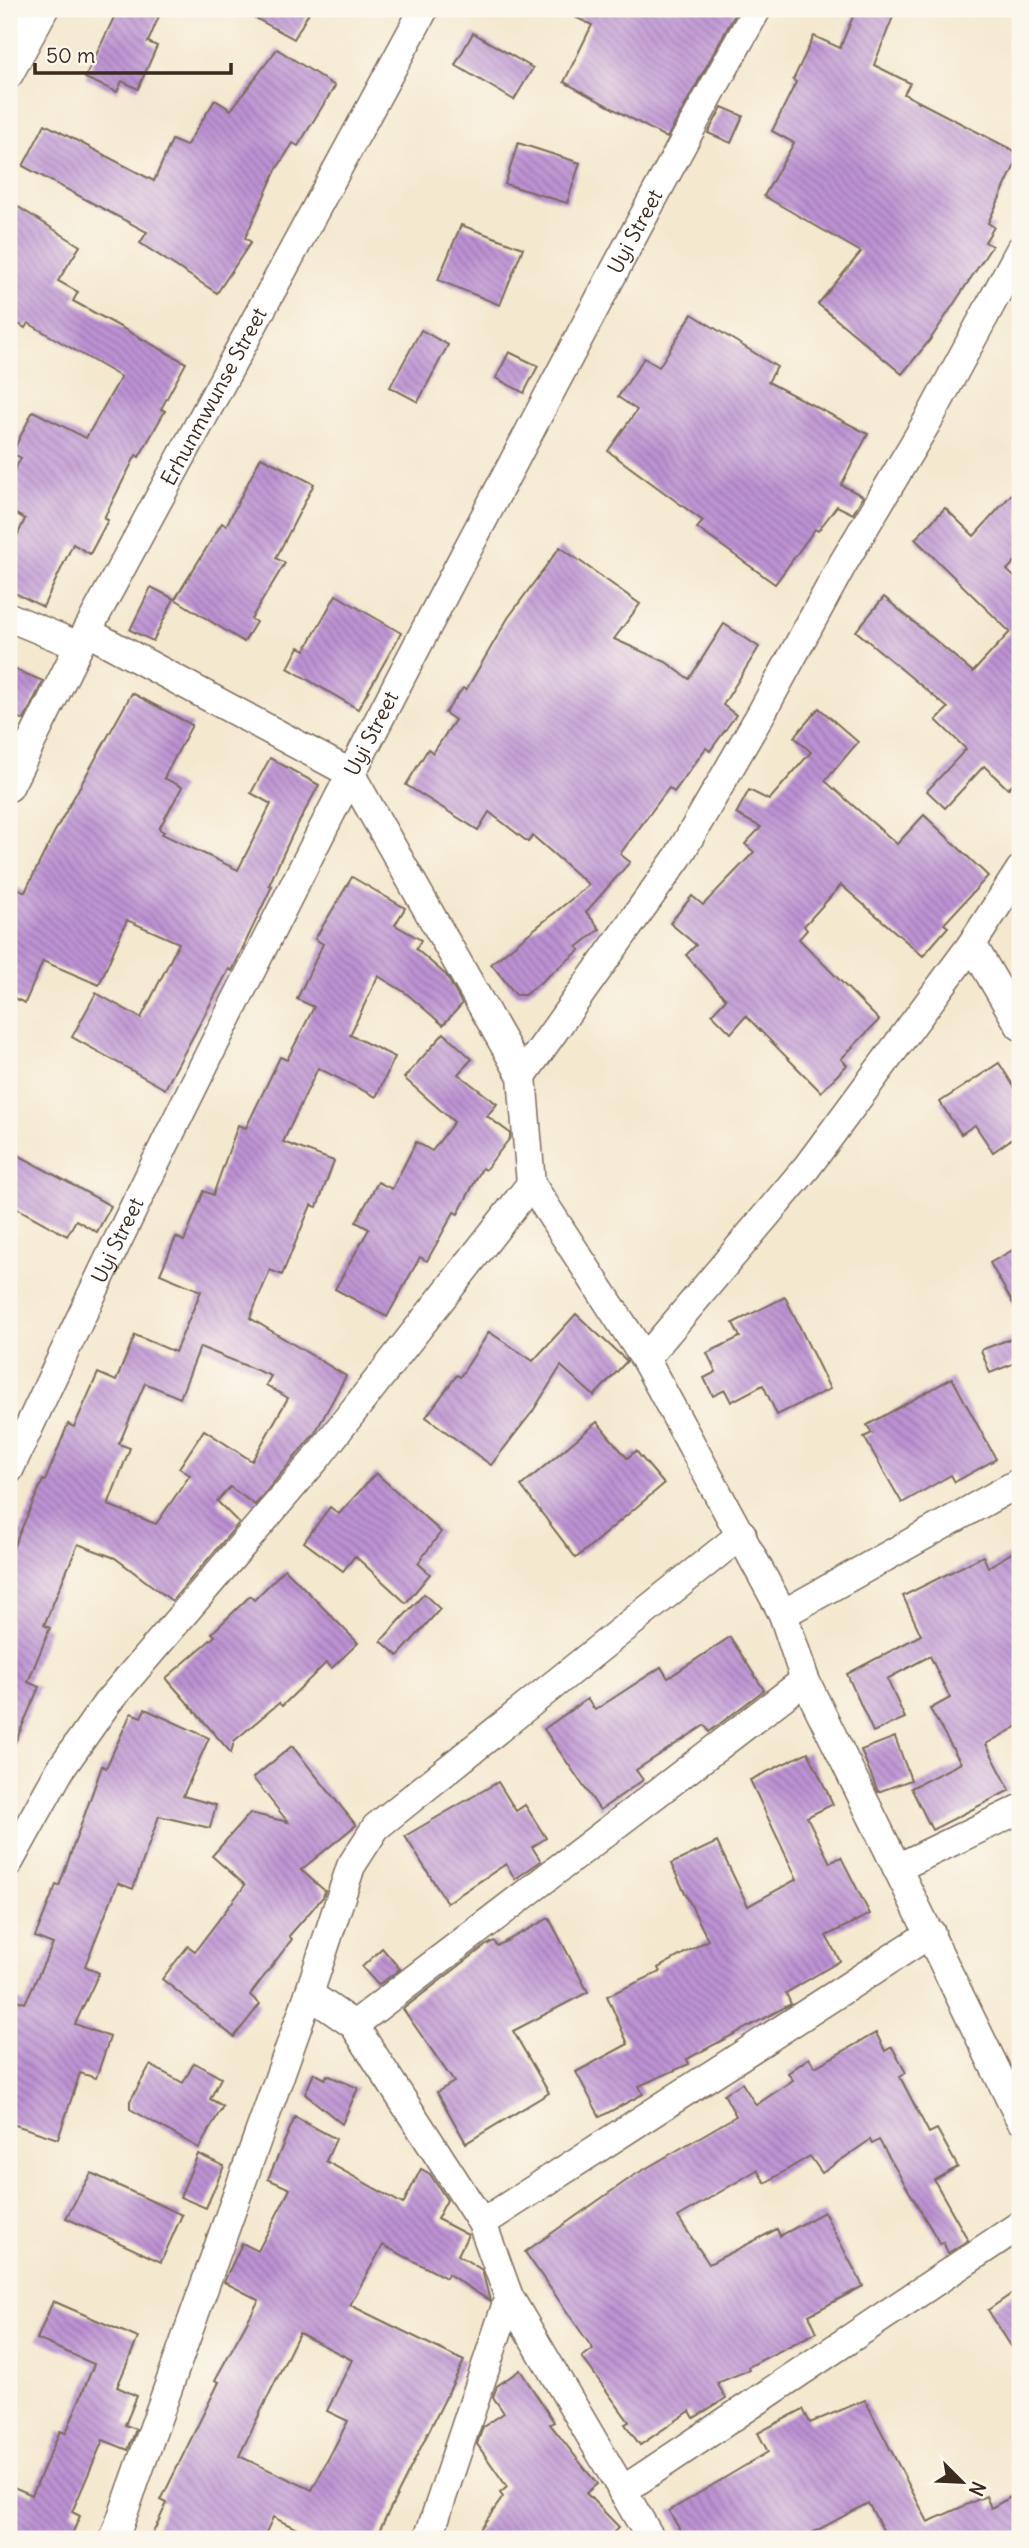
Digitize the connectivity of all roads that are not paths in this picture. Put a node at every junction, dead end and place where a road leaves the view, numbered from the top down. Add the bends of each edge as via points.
1 (424, 9) edge
2 (757, 9) edge
3 (9, 16) edge
4 (38, 21) edge
5 (9, 74) edge
6 (1020, 250) edge
7 (9, 617) edge
8 (83, 639) junction
9 (350, 773) junction
10 (9, 787) edge
11 (1020, 870) edge
12 (972, 944) junction
13 (1020, 1026) edge
14 (522, 1076) junction
15 (531, 1184) junction
16 (645, 1359) junction
17 (9, 1470) edge
18 (1020, 1482) edge
19 (741, 1534) junction
20 (783, 1614) junction
21 (806, 1680) junction
22 (1020, 1809) edge
23 (9, 1862) edge
24 (897, 1868) junction
25 (931, 1933) junction
26 (309, 1994) junction
27 (354, 2025) junction
28 (1020, 2119) edge
29 (482, 2222) junction
30 (1020, 2225) edge
31 (509, 2297) junction
32 (622, 2491) junction
33 (114, 2539) edge
34 (428, 2539) edge
35 (652, 2539) edge

1 - 8 street, Erhunmwunse Street
2 - 9 street, Uyi Street via 660,182
3 - 4 street
4 - 5 street
6 - 14 street via 930,417 678,857
7 - 8 street
8 - 9 street
8 - 10 street, Erhunmwunse Street
9 - 14 street
9 - 17 street, Uyi Street via 102,1270
11 - 12 street
12 - 13 street
12 - 16 street via 807,1167
14 - 15 street
15 - 16 street
15 - 23 street via 315,1460 107,1703 60,1770
16 - 19 street
18 - 20 street
19 - 20 street
19 - 26 street via 376,1826 351,1866
20 - 21 street
21 - 24 street
21 - 27 street
22 - 24 street
24 - 25 street
25 - 28 street
25 - 29 street
26 - 27 street
26 - 33 street
27 - 29 street
29 - 31 street
30 - 32 street
31 - 32 street
31 - 34 street
32 - 35 street

